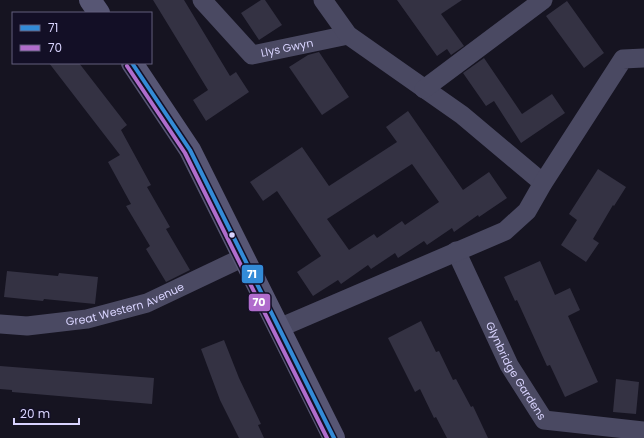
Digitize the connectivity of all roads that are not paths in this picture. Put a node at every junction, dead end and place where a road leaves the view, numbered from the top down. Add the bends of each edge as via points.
1 (90, 0) edge
2 (202, 0) edge
3 (323, 0) edge
4 (544, 0) edge
5 (98, 12) edge
6 (348, 35) junction
7 (644, 58) edge
8 (133, 64) edge
9 (424, 89) junction
10 (543, 183) junction
11 (456, 251) junction
12 (244, 257) junction
13 (0, 324) edge
14 (279, 328) junction
15 (644, 431) edge
16 (334, 438) edge

1 - 5 main road
2 - 6 street, Llys Gwyn via 252,54
3 - 6 street
4 - 9 street
6 - 9 street
7 - 10 street via 623,59
8 - 12 main road via 190,150
9 - 10 street via 462,115
10 - 11 street via 527,212 505,231
11 - 14 street
11 - 15 street, Glynbridge Gardens via 509,365 544,420
12 - 13 street, Great Western Avenue via 147,303 87,319 27,326
12 - 14 main road
14 - 16 main road

